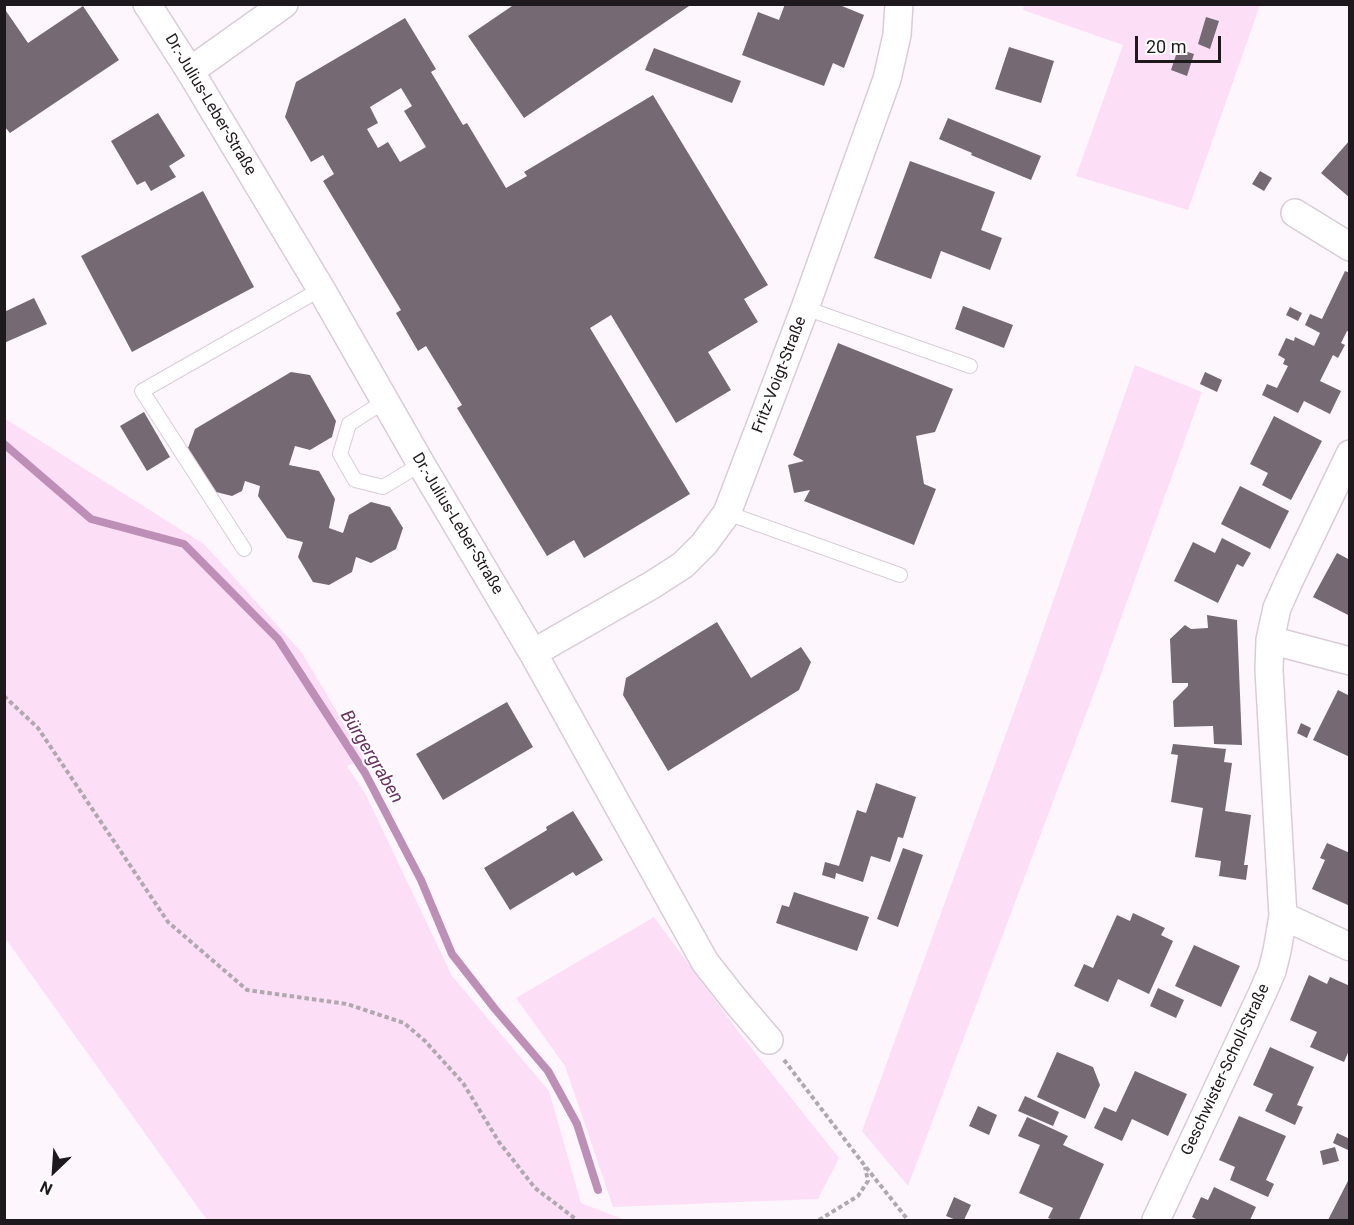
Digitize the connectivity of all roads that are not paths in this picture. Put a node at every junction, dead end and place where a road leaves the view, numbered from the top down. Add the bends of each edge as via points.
1 (147, 4) edge
2 (284, 4) edge
3 (899, 4) edge
4 (190, 71) junction
5 (1295, 213) dead end
6 (1350, 247) edge
7 (321, 289) junction
8 (805, 308) junction
9 (970, 366) dead end
10 (385, 401) junction
11 (1350, 454) edge
12 (421, 464) junction
13 (727, 513) junction
14 (244, 549) dead end
15 (900, 575) dead end
16 (1270, 640) junction
17 (533, 653) junction
18 (1350, 661) edge
19 (1283, 916) junction
20 (1350, 947) edge
21 (769, 1040) road end
22 (1156, 1221) edge

1 - 4 street, Dr.-Julius-Leber-Straße
2 - 4 street
3 - 8 street, Fritz-Voigt-Straße via 887,79
4 - 7 street, Dr.-Julius-Leber-Straße
5 - 6 street
7 - 10 street, Dr.-Julius-Leber-Straße
7 - 14 lane via 142,391
8 - 9 lane
8 - 13 street, Fritz-Voigt-Straße
10 - 12 street, Dr.-Julius-Leber-Straße
10 - 12 lane via 349,424 340,454 355,480 383,487
11 - 16 street, Geschwister-Scholl-Straße via 1277,608
12 - 17 street, Dr.-Julius-Leber-Straße
13 - 15 lane
13 - 17 street, Fritz-Voigt-Straße via 683,565
16 - 18 street
16 - 19 street, Geschwister-Scholl-Straße
17 - 21 street, Dr.-Julius-Leber-Straße via 705,962
19 - 20 street
19 - 22 street, Geschwister-Scholl-Straße via 1269,979

